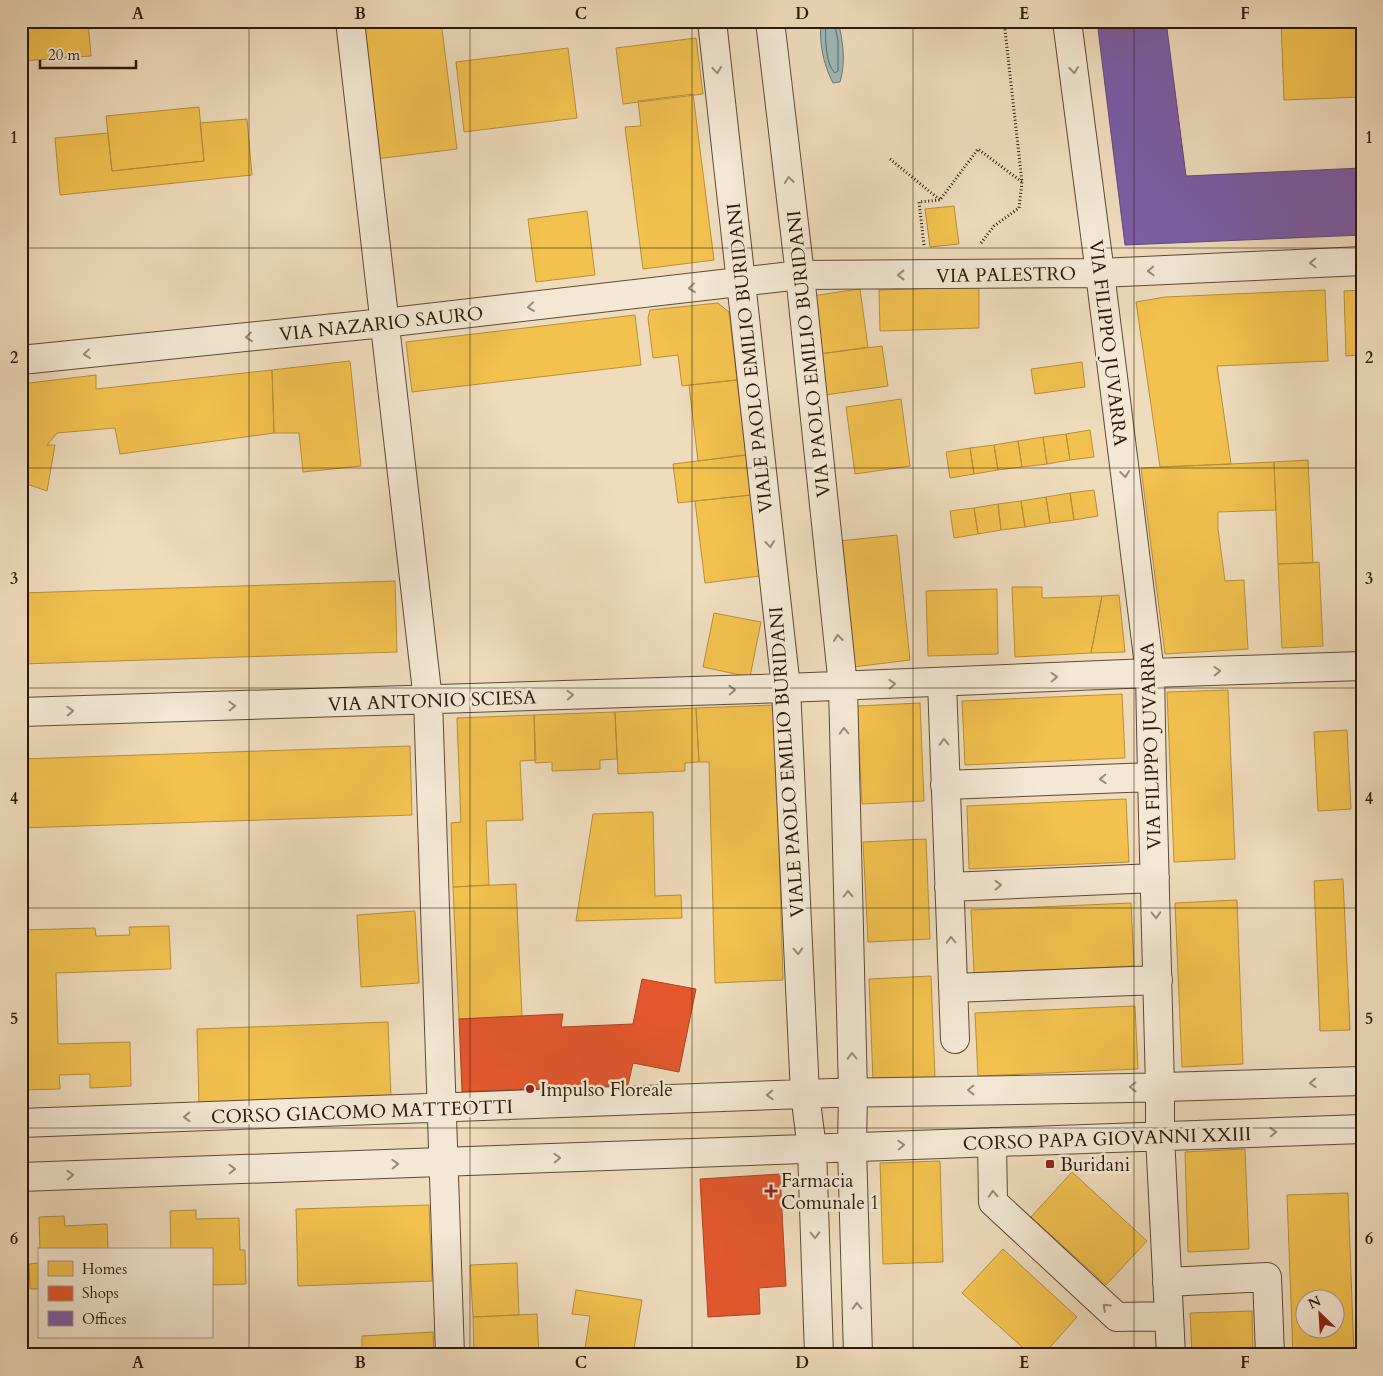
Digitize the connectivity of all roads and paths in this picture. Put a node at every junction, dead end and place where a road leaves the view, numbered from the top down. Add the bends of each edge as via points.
1 (350, 21) edge
2 (712, 21) edge
3 (770, 21) edge
4 (1004, 21) edge
5 (1067, 21) edge
6 (890, 159) dead end
7 (1022, 182) junction
8 (940, 200) junction
9 (1362, 261) edge
10 (1100, 273) junction
11 (975, 274) junction
12 (800, 275) junction
13 (927, 275) junction
14 (741, 283) junction
15 (384, 323) junction
16 (21, 360) edge
17 (1362, 666) edge
18 (1150, 673) junction
19 (942, 682) junction
20 (843, 686) junction
21 (786, 688) junction
22 (428, 700) junction
23 (21, 712) edge
24 (1152, 777) junction
25 (946, 785) junction
26 (1155, 878) junction
27 (949, 887) junction
28 (1158, 980) junction
29 (953, 988) junction
30 (955, 1039) dead end
31 (1362, 1081) edge
32 (1160, 1087) junction
33 (853, 1092) junction
34 (805, 1094) junction
35 (442, 1108) junction
36 (21, 1123) edge
37 (1362, 1129) edge
38 (1160, 1136) junction
39 (992, 1142) junction
40 (852, 1147) junction
41 (812, 1148) junction
42 (444, 1162) junction
43 (21, 1177) edge
44 (1167, 1282) junction
45 (1169, 1316) junction
46 (450, 1355) edge
47 (819, 1355) edge
48 (858, 1355) edge
49 (1171, 1355) edge
50 (1270, 1355) edge

1 - 15 street
2 -> 14 street, VIALE PAOLO EMILIO BURIDANI
12 -> 3 street, VIA PAOLO EMILIO BURIDANI
4 - 7 path
5 -> 10 street, VIA FILIPPO JUVARRA
6 - 8 path
7 - 8 path via 978,149
7 - 11 path via 1019,208 994,226 976,249
8 - 13 path via 919,202
9 -> 10 street, VIA PALESTRO
10 - 11 street, VIA PALESTRO
10 -> 18 street, VIA FILIPPO JUVARRA
11 - 13 street, VIA PALESTRO
13 -> 12 street, VIA PALESTRO
12 - 14 street, VIA PALESTRO
20 -> 12 street, VIA PAOLO EMILIO BURIDANI
14 -> 15 street, VIA NAZARIO SAURO
14 -> 21 street, VIALE PAOLO EMILIO BURIDANI
15 -> 16 street, VIA NAZARIO SAURO
15 - 22 street
18 -> 17 street, VIA ANTONIO SCIESA
19 -> 18 street, VIA ANTONIO SCIESA
18 - 24 street, VIA FILIPPO JUVARRA
20 -> 19 street, VIA ANTONIO SCIESA
25 -> 19 street
20 - 21 street, VIA ANTONIO SCIESA
33 -> 20 street
22 -> 21 street, VIA ANTONIO SCIESA
21 -> 34 street, VIALE PAOLO EMILIO BURIDANI
23 -> 22 street, VIA ANTONIO SCIESA
22 - 35 street
24 -> 25 street
24 - 26 street, VIA FILIPPO JUVARRA
25 - 27 street
27 -> 26 street
26 -> 28 street, VIA FILIPPO JUVARRA
29 -> 27 street
28 - 29 street
28 - 32 street, VIA FILIPPO JUVARRA
29 - 30 street
31 -> 32 street
32 -> 33 street
32 - 38 street, VIA FILIPPO JUVARRA
33 - 34 street, CORSO GIACOMO MATTEOTTI
33 - 40 street
34 -> 35 street, CORSO GIACOMO MATTEOTTI
34 - 41 street, VIALE PAOLO EMILIO BURIDANI
35 -> 36 street, CORSO GIACOMO MATTEOTTI
35 - 42 street
38 -> 37 street, CORSO PAPA GIOVANNI XXIII
38 - 39 street, CORSO PAPA GIOVANNI XXIII
38 - 44 street, VIA FILIPPO JUVARRA
40 -> 39 street, CORSO PAPA GIOVANNI XXIII
45 -> 39 street via 1117,1317 993,1202
40 - 41 street
48 -> 40 street
42 -> 41 street
41 -> 47 street, VIALE PAOLO EMILIO BURIDANI
43 -> 42 street
42 - 46 street
44 - 45 street, VIA FILIPPO JUVARRA
44 - 50 street via 1267,1277
45 - 49 street, VIA FILIPPO JUVARRA

